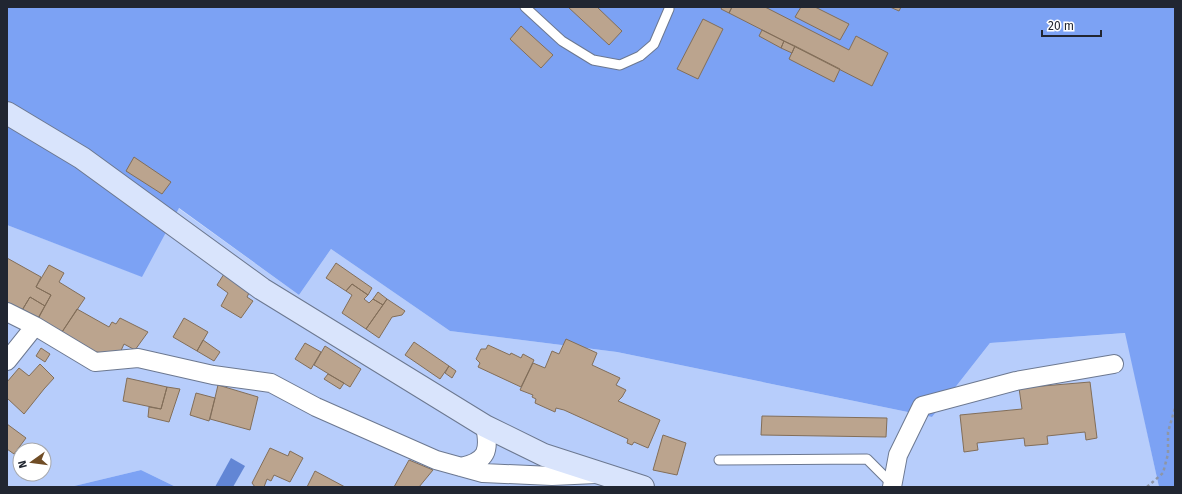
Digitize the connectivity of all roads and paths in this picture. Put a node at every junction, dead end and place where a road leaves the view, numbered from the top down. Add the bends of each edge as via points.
1 (525, 7) edge
2 (669, 9) dead end
3 (7, 113) edge
4 (7, 312) edge
5 (35, 326) junction
6 (7, 361) edge
7 (1114, 364) dead end
8 (1175, 408) edge
9 (485, 426) junction
10 (719, 460) dead end
11 (461, 467) junction
12 (605, 474) junction
13 (892, 486) edge
14 (643, 487) edge
15 (1147, 487) edge

1 - 2 lane via 574,49 593,60 620,65 640,56 654,44
3 - 9 street via 82,158 262,289
4 - 5 street
5 - 6 street
5 - 11 street via 95,362 138,358 213,375 271,383 316,407 436,460
7 - 13 street via 1016,381 922,406 898,455
8 - 15 path via 1168,432 1168,454 1163,473
9 - 11 street via 487,446 481,459
9 - 12 street via 544,455
10 - 13 lane via 867,460
11 - 12 street via 490,474
12 - 14 street

